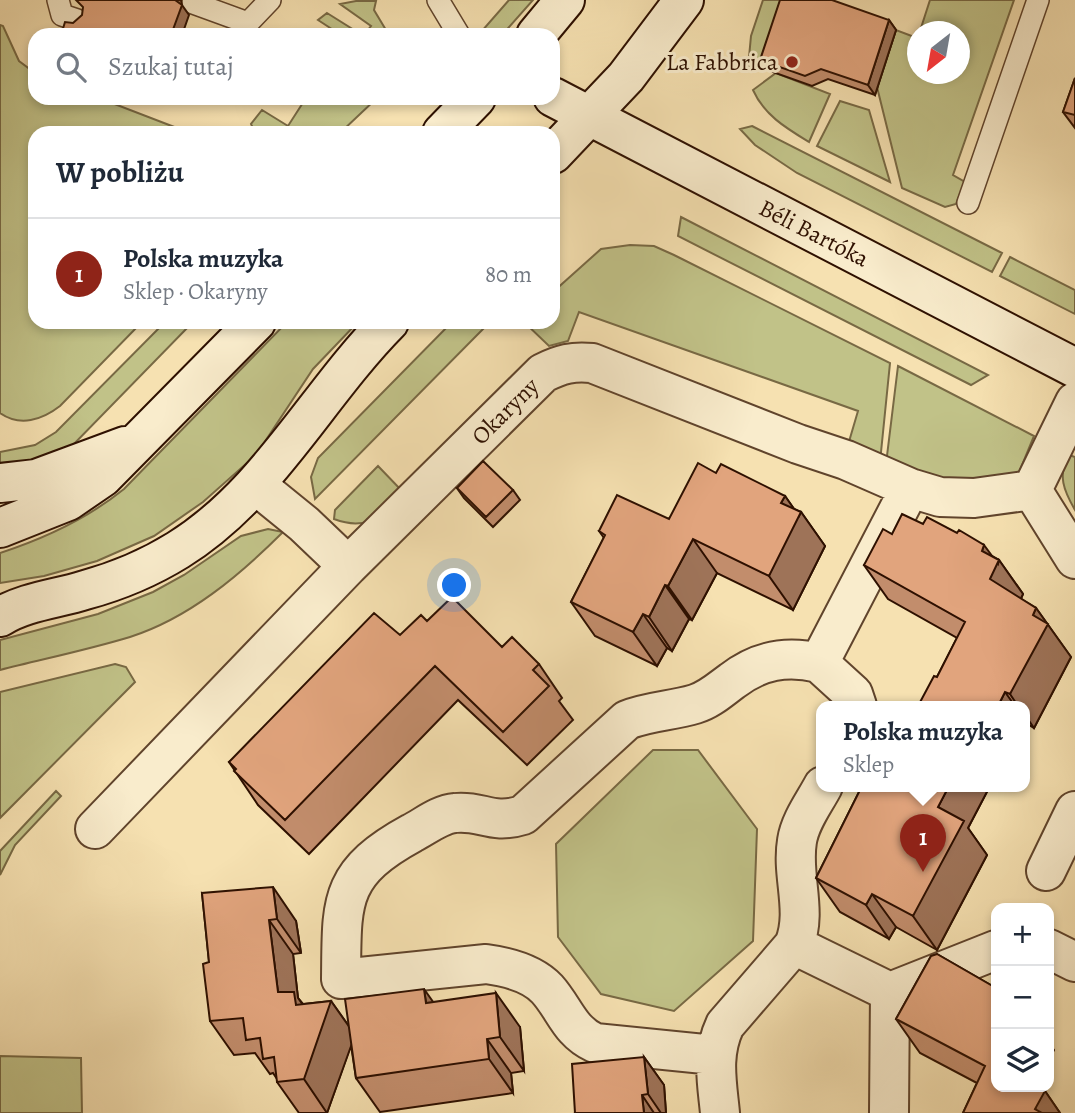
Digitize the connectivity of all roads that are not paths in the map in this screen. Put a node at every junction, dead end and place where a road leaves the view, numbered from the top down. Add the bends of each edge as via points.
1 (58, 0) edge
2 (270, 0) edge
3 (438, 0) edge
4 (565, 0) edge
5 (684, 0) edge
6 (1038, 0) edge
7 (193, 3) dead end
8 (77, 20) edge
9 (240, 28) edge
10 (243, 28) edge
11 (455, 28) edge
12 (542, 28) edge
13 (560, 101) edge
14 (469, 105) edge
15 (589, 117) junction
16 (449, 126) edge
17 (560, 147) edge
18 (968, 204) dead end
19 (249, 329) edge
20 (382, 329) edge
21 (1075, 368) edge
22 (1075, 402) edge
23 (140, 440) junction
24 (0, 483) edge
25 (256, 485) junction
26 (910, 488) junction
27 (1032, 490) junction
28 (0, 528) edge
29 (1075, 559) edge
30 (348, 566) junction
31 (5, 610) edge
32 (819, 663) junction
33 (855, 701) edge
34 (820, 792) edge
35 (1075, 811) edge
36 (95, 829) dead end
37 (1046, 871) dead end
38 (794, 945) junction
39 (991, 952) edge
40 (1054, 952) edge
41 (1075, 962) edge
42 (890, 992) junction
43 (714, 1055) junction
44 (720, 1113) edge
45 (889, 1113) edge

1 - 8 lane via 62,15
2 - 10 lane
3 - 11 lane
4 - 12 street
5 - 15 street via 646,53
6 - 18 lane
7 - 9 lane
13 - 15 street, Béli Bartóka
14 - 16 street
15 - 17 street
15 - 21 street, Béli Bartóka
19 - 23 street
20 - 25 street via 346,368
22 - 27 street
23 - 24 street via 36,479
23 - 28 street via 86,490 45,512
25 - 30 street
25 - 31 street via 222,518 153,564 86,590
26 - 27 street, Okaryny via 940,497 974,499
26 - 30 street, Okaryny via 592,363 573,361 543,373
26 - 32 street
27 - 29 street
30 - 36 street, Okaryny
32 - 33 street
32 - 43 street via 796,657 774,660 740,674 695,704 645,712 627,720 523,815 491,820 452,813 391,845 353,881 343,906 341,979 486,964 504,967 547,989 580,1036 595,1043
34 - 38 street via 796,842 800,930
35 - 37 street
38 - 42 street
38 - 43 street via 725,1025
39 - 42 street
40 - 41 street
42 - 45 street
43 - 44 street

